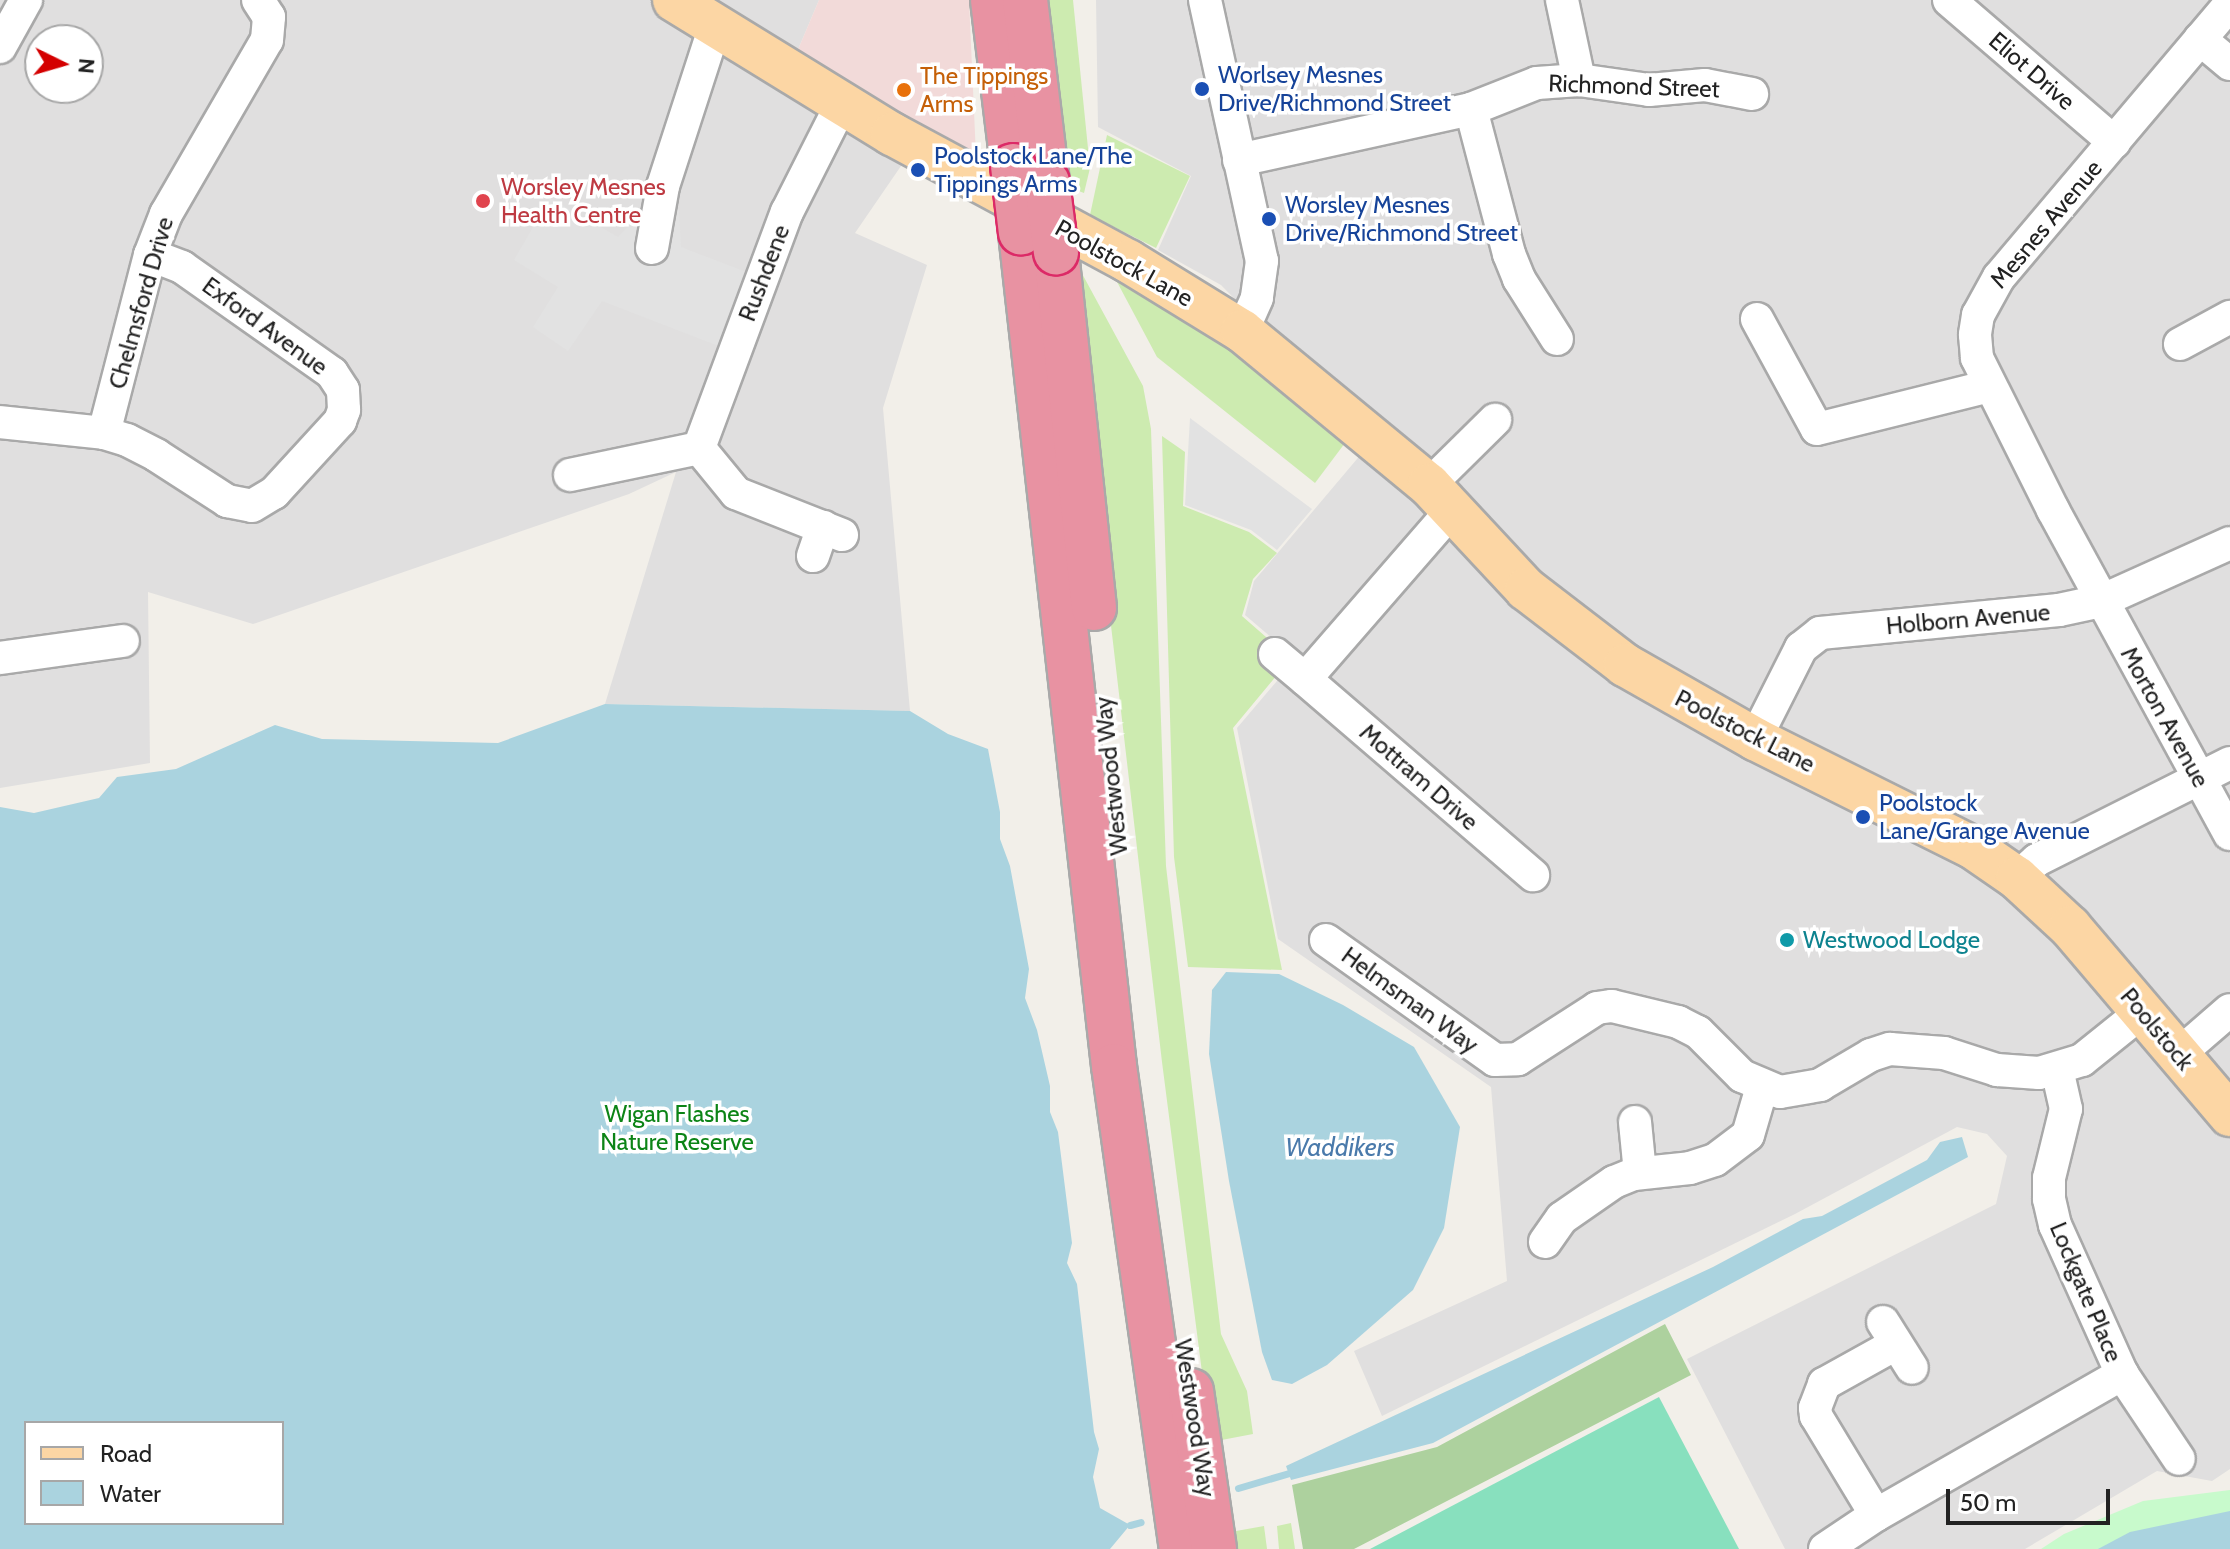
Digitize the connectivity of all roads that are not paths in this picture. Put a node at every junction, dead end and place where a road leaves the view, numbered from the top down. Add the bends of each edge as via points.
1 (26, 0) edge
2 (258, 0) edge
3 (674, 0) edge
4 (993, 0) edge
5 (1025, 0) edge
6 (1205, 0) edge
7 (1562, 0) edge
8 (1949, 0) edge
9 (2230, 4) edge
10 (715, 26) junction
11 (2200, 39) junction
12 (0, 47) edge
13 (2230, 64) edge
14 (1579, 80) junction
15 (1752, 94) dead end
16 (842, 103) junction
17 (1471, 109) junction
18 (2114, 142) junction
19 (1239, 160) junction
20 (1030, 174) junction
21 (1039, 243) junction
22 (652, 248) dead end
23 (150, 255) junction
24 (2230, 317) edge
25 (1757, 319) dead end
26 (1242, 331) junction
27 (1557, 339) dead end
28 (2180, 344) dead end
29 (1990, 386) junction
30 (1495, 420) dead end
31 (0, 422) edge
32 (104, 433) junction
33 (699, 448) junction
34 (570, 475) dead end
35 (1441, 497) junction
36 (826, 540) dead end
37 (2230, 543) edge
38 (2101, 601) junction
39 (123, 641) dead end
40 (1275, 654) dead end
41 (0, 658) edge
42 (1305, 679) junction
43 (1755, 739) junction
44 (2230, 763) edge
45 (2199, 779) junction
46 (2230, 834) edge
47 (1533, 875) dead end
48 (2017, 878) junction
49 (1326, 940) dead end
50 (2085, 944) joint
51 (2230, 1010) edge
52 (2142, 1012) junction
53 (2179, 1054) junction
54 (2057, 1069) junction
55 (1762, 1087) junction
56 (2230, 1115) edge
57 (1635, 1122) dead end
58 (1640, 1173) junction
59 (1553, 1224) dead end
60 (1897, 1344) dead end
61 (2122, 1374) junction
62 (2179, 1459) dead end
63 (1876, 1515) junction
64 (1823, 1548) edge
65 (1182, 1549) edge
66 (1214, 1549) edge

1 - 12 street
2 - 23 street, Chelmsford Drive via 269,17 267,40 199,152
3 - 10 main road, Poolstock Lane
4 - 20 highway, Westwood Way
5 - 20 highway, Westwood Way
6 - 19 street
7 - 14 street
8 - 18 street, Eliot Drive
9 - 11 street, Mesnes Avenue
10 - 16 main road, Poolstock Lane
10 - 22 street via 663,186
11 - 13 street
11 - 18 street, Mesnes Avenue
14 - 15 street, Richmond Street via 1649,90 1719,86
14 - 17 street, Richmond Street via 1518,87
16 - 26 main road, Poolstock Lane via 1014,203 1128,261
16 - 33 street, Rushdene via 787,212
17 - 19 street, Richmond Street
17 - 27 street via 1509,254 1545,302
18 - 29 street, Mesnes Avenue via 1987,296 1975,335 1977,358
19 - 26 street via 1262,261 1257,298
20 - 21 highway, Westwood Way, bridge
21 - 65 highway, Westwood Way via 1114,1066
21 - 66 highway, Westwood Way via 1142,1068
23 - 32 street, Chelmsford Drive
23 - 32 street, Exford Avenue via 182,267 332,373 343,390 344,410 340,421 274,493 252,506 227,501 156,455
24 - 28 street
25 - 29 street via 1817,429
26 - 35 main road, Poolstock Lane
29 - 38 street, Mesnes Avenue
30 - 35 street
31 - 32 street
33 - 34 street
33 - 36 street via 736,493
35 - 42 street
35 - 43 main road, Poolstock Lane via 1526,589 1572,627 1625,665
37 - 38 street, Holborn Avenue
38 - 43 street, Holborn Avenue via 2059,610 1820,633 1801,648
38 - 45 street, Morton Avenue
39 - 41 street
40 - 42 street, Mottram Drive
42 - 47 street, Mottram Drive
43 - 48 main road, Poolstock Lane via 1913,815
44 - 45 street
45 - 46 street, Morton Avenue
45 - 48 street via 2037,860
48 - 50 main road, Poolstock Lane
49 - 55 street, Helmsman Way via 1495,1060 1518,1059 1597,1008 1612,1006 1698,1032 1742,1076
50 - 52 main road, Poolstock
51 - 53 street
52 - 53 main road, Poolstock
52 - 54 street via 2082,1060
53 - 56 main road, Poolstock
54 - 55 street via 2018,1073 1944,1053 1890,1049 1802,1090
54 - 61 street, Lockgate Place via 2066,1109 2049,1199 2055,1225
55 - 58 street via 1748,1135 1715,1160
57 - 58 street
58 - 59 street via 1614,1182
60 - 63 street via 1824,1384 1816,1399 1816,1416
61 - 62 street, Lockgate Place
61 - 63 street, Lockgate Place
63 - 64 street, Lockgate Place

